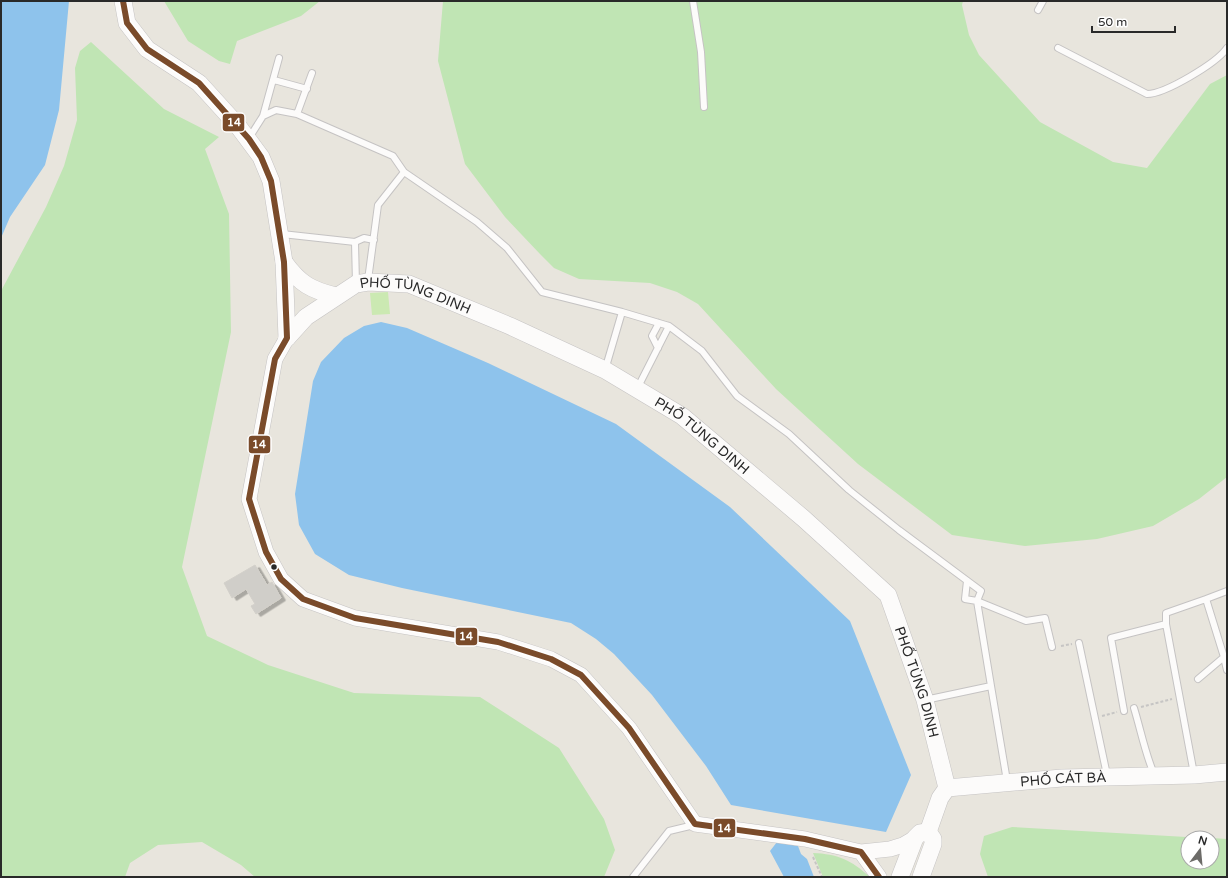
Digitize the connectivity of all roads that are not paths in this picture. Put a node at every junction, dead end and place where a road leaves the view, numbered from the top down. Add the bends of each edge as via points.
1 (123, 1) edge
2 (693, 1) edge
3 (1043, 1) edge
4 (1038, 10) dead end
5 (1058, 48) dead end
6 (1227, 48) edge
7 (279, 58) dead end
8 (312, 73) dead end
9 (274, 80) junction
10 (307, 89) junction
11 (704, 107) dead end
12 (297, 114) junction
13 (263, 116) junction
14 (248, 139) junction
15 (404, 172) junction
16 (278, 234) junction
17 (374, 240) junction
18 (355, 242) junction
19 (284, 262) junction
20 (362, 283) junction
21 (336, 296) junction
22 (622, 312) junction
23 (658, 323) junction
24 (669, 326) junction
25 (287, 338) junction
26 (658, 348) junction
27 (605, 370) junction
28 (637, 389) junction
29 (967, 581) junction
30 (1227, 591) edge
31 (1206, 599) junction
32 (977, 601) junction
33 (1166, 624) junction
34 (1079, 644) road end
35 (1052, 647) road end
36 (1224, 657) junction
37 (1227, 670) edge
38 (1198, 679) dead end
39 (991, 686) junction
40 (925, 700) junction
41 (1134, 708) dead end
42 (1124, 710) dead end
43 (1227, 772) edge
44 (1194, 775) junction
45 (1155, 776) junction
46 (1108, 777) junction
47 (1007, 784) junction
48 (947, 788) junction
49 (695, 824) junction
50 (921, 835) junction
51 (861, 852) junction
52 (633, 877) edge
53 (879, 877) edge
54 (900, 877) edge
55 (921, 877) edge

1 - 14 main road via 127,23 147,50 199,84
2 - 11 lane via 702,52
3 - 4 lane
5 - 6 lane via 1150,94 1208,66
7 - 9 lane
8 - 10 lane
9 - 10 lane
9 - 13 lane
10 - 12 lane
12 - 13 lane via 276,110
12 - 15 lane via 392,156
13 - 14 lane
14 - 16 main road via 261,157 271,181
15 - 17 lane via 378,205
15 - 22 lane via 477,222 507,248 542,292
16 - 18 lane
16 - 19 main road
17 - 18 lane via 364,238
17 - 20 lane
18 - 20 lane
19 - 21 main road via 303,284 316,291
19 - 25 main road
20 - 21 main road, PHỐ TÙNG DINH
20 - 27 main road, PHỐ TÙNG DINH via 409,284 510,326
21 - 25 main road, PHỐ TÙNG DINH via 306,317
22 - 23 lane
22 - 27 lane
23 - 24 lane
23 - 26 lane via 652,336
24 - 26 lane
24 - 29 lane via 702,351 737,396 789,434 849,490 898,530
25 - 49 street, PHỐ TÙNG DINH via 276,359 249,499 266,552 281,579 303,599 355,618 498,642 551,659 581,675 629,728
26 - 28 lane
27 - 28 main road, PHỐ TÙNG DINH
28 - 40 main road, PHỐ TÙNG DINH via 682,416 803,518 888,595
29 - 32 lane via 981,591
29 - 32 lane via 965,599
30 - 31 lane
31 - 33 lane via 1166,613
31 - 36 lane
32 - 35 lane via 1026,621 1045,618
32 - 39 lane
33 - 42 lane via 1111,638
33 - 44 lane
34 - 46 lane
36 - 37 lane
36 - 38 lane
39 - 40 lane
39 - 47 lane
40 - 48 main road, PHỐ TÙNG DINH
41 - 45 lane via 1146,754
43 - 44 main road, PHỐ CÁT BÀ
44 - 45 main road, PHỐ CÁT BÀ
45 - 46 main road, PHỐ CÁT BÀ
46 - 47 main road, PHỐ CÁT BÀ via 1062,778
47 - 48 main road, PHỐ CÁT BÀ
48 - 50 main road
49 - 51 street via 805,839
49 - 52 lane via 669,831
50 - 51 street via 890,849
50 - 54 main road
50 - 55 main road via 933,839 933,844
51 - 53 street

